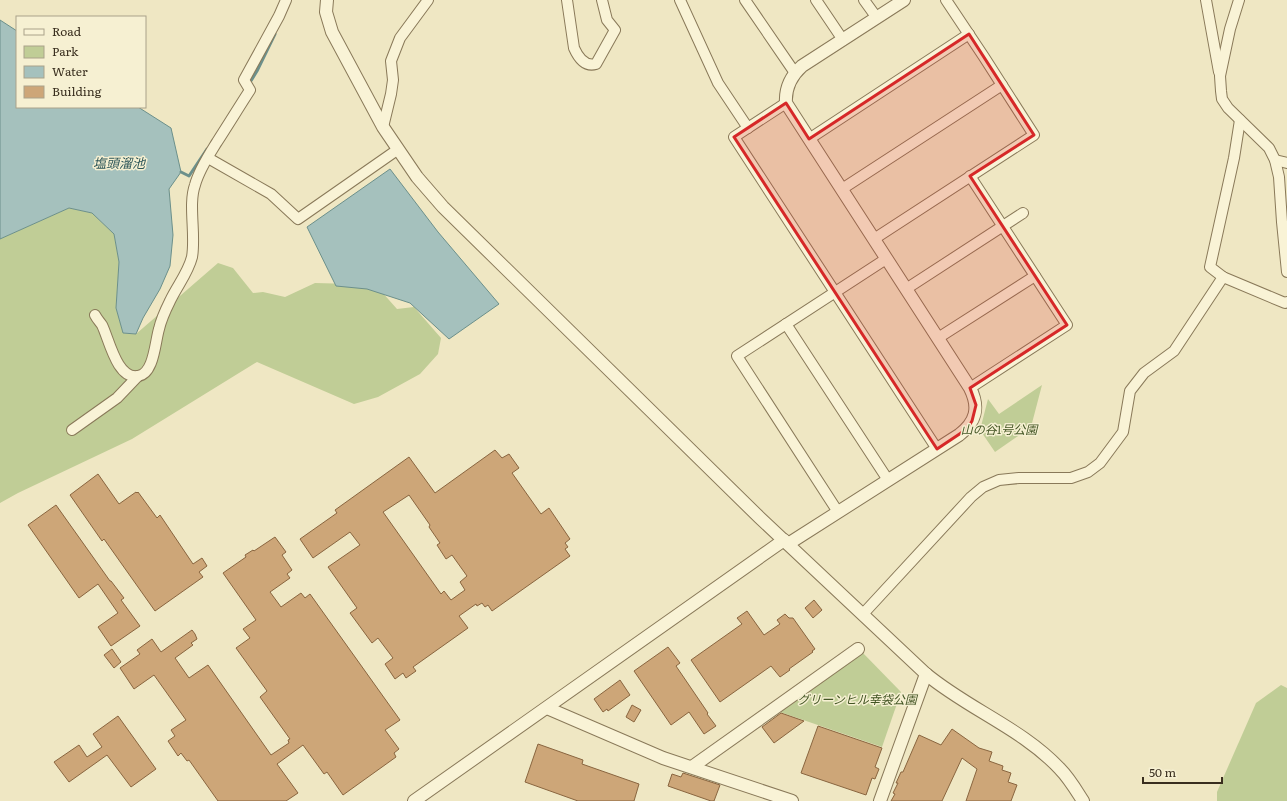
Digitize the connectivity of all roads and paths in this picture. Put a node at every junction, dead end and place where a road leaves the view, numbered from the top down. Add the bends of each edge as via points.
1 (286, 0) edge
2 (327, 0) edge
3 (428, 0) edge
4 (566, 0) edge
5 (602, 0) edge
6 (680, 0) edge
7 (746, 0) edge
8 (816, 0) edge
9 (864, 0) edge
10 (904, 0) edge
11 (946, 0) edge
12 (1206, 0) edge
13 (1239, 0) edge
14 (877, 18) junction
15 (969, 34) junction
16 (843, 40) junction
17 (794, 73) junction
18 (1220, 76) junction
19 (1002, 85) junction
20 (786, 103) junction
21 (1240, 120) junction
22 (383, 127) junction
23 (748, 128) junction
24 (809, 139) junction
25 (397, 150) junction
26 (208, 158) junction
27 (1275, 160) junction
28 (1287, 163) edge
29 (970, 176) junction
30 (842, 189) junction
31 (1023, 213) dead end
32 (1002, 226) junction
33 (874, 239) junction
34 (886, 259) junction
35 (1287, 272) edge
36 (1035, 276) junction
37 (1223, 277) junction
38 (906, 289) junction
39 (836, 292) junction
40 (1287, 302) edge
41 (95, 315) dead end
42 (786, 324) junction
43 (938, 338) junction
44 (138, 376) junction
45 (970, 388) junction
46 (72, 430) dead end
47 (937, 449) junction
48 (888, 480) junction
49 (838, 512) junction
50 (786, 542) junction
51 (863, 614) junction
52 (858, 649) dead end
53 (926, 674) junction
54 (547, 708) junction
55 (692, 767) junction
56 (414, 801) edge
57 (792, 801) edge
58 (880, 801) edge
59 (1083, 801) edge

1 - 26 street via 244,80 250,90
2 - 22 street via 326,12 332,32
3 - 22 street via 400,38 391,61 393,80
4 - 5 street via 574,48 586,64 591,65 596,64 614,30 607,20
6 - 23 street via 718,83
7 - 17 street
8 - 16 street
9 - 14 street
10 - 14 street
11 - 15 street
12 - 18 street
13 - 18 street
14 - 16 street
15 - 19 street
15 - 24 street
16 - 17 street
17 - 20 street via 787,90
18 - 21 street via 1222,99
19 - 29 street via 1034,135
19 - 30 street
20 - 23 street
20 - 24 street
21 - 27 street via 1269,148
21 - 37 street via 1210,267
22 - 25 street
23 - 39 street via 734,137
24 - 30 street
25 - 26 street via 298,219 271,194
25 - 50 street via 443,207
26 - 44 street via 194,185 192,257 159,328 150,366
27 - 28 street
27 - 35 street via 1279,177
29 - 32 street
29 - 33 street
30 - 33 street
31 - 32 street
32 - 36 street
32 - 38 street
33 - 34 street
34 - 38 street
34 - 39 street
36 - 43 street
36 - 45 street via 1067,325
37 - 40 street
37 - 51 street via 1174,351 1144,373 1130,391 1123,432 1100,463 1088,472 1071,478 999,480 983,487
38 - 43 street
39 - 42 street
39 - 47 street
41 - 44 street via 102,325 119,366 131,376
42 - 48 street
42 - 49 street via 737,356
43 - 45 street
44 - 46 street via 117,398
45 - 47 street via 976,399 972,421 967,429
47 - 48 street
48 - 49 street
49 - 50 street
50 - 51 street
50 - 54 street
51 - 53 street
52 - 55 street
53 - 58 street
53 - 59 street via 944,689 1029,741 1061,769
54 - 55 street via 663,758
54 - 56 street
55 - 57 street

